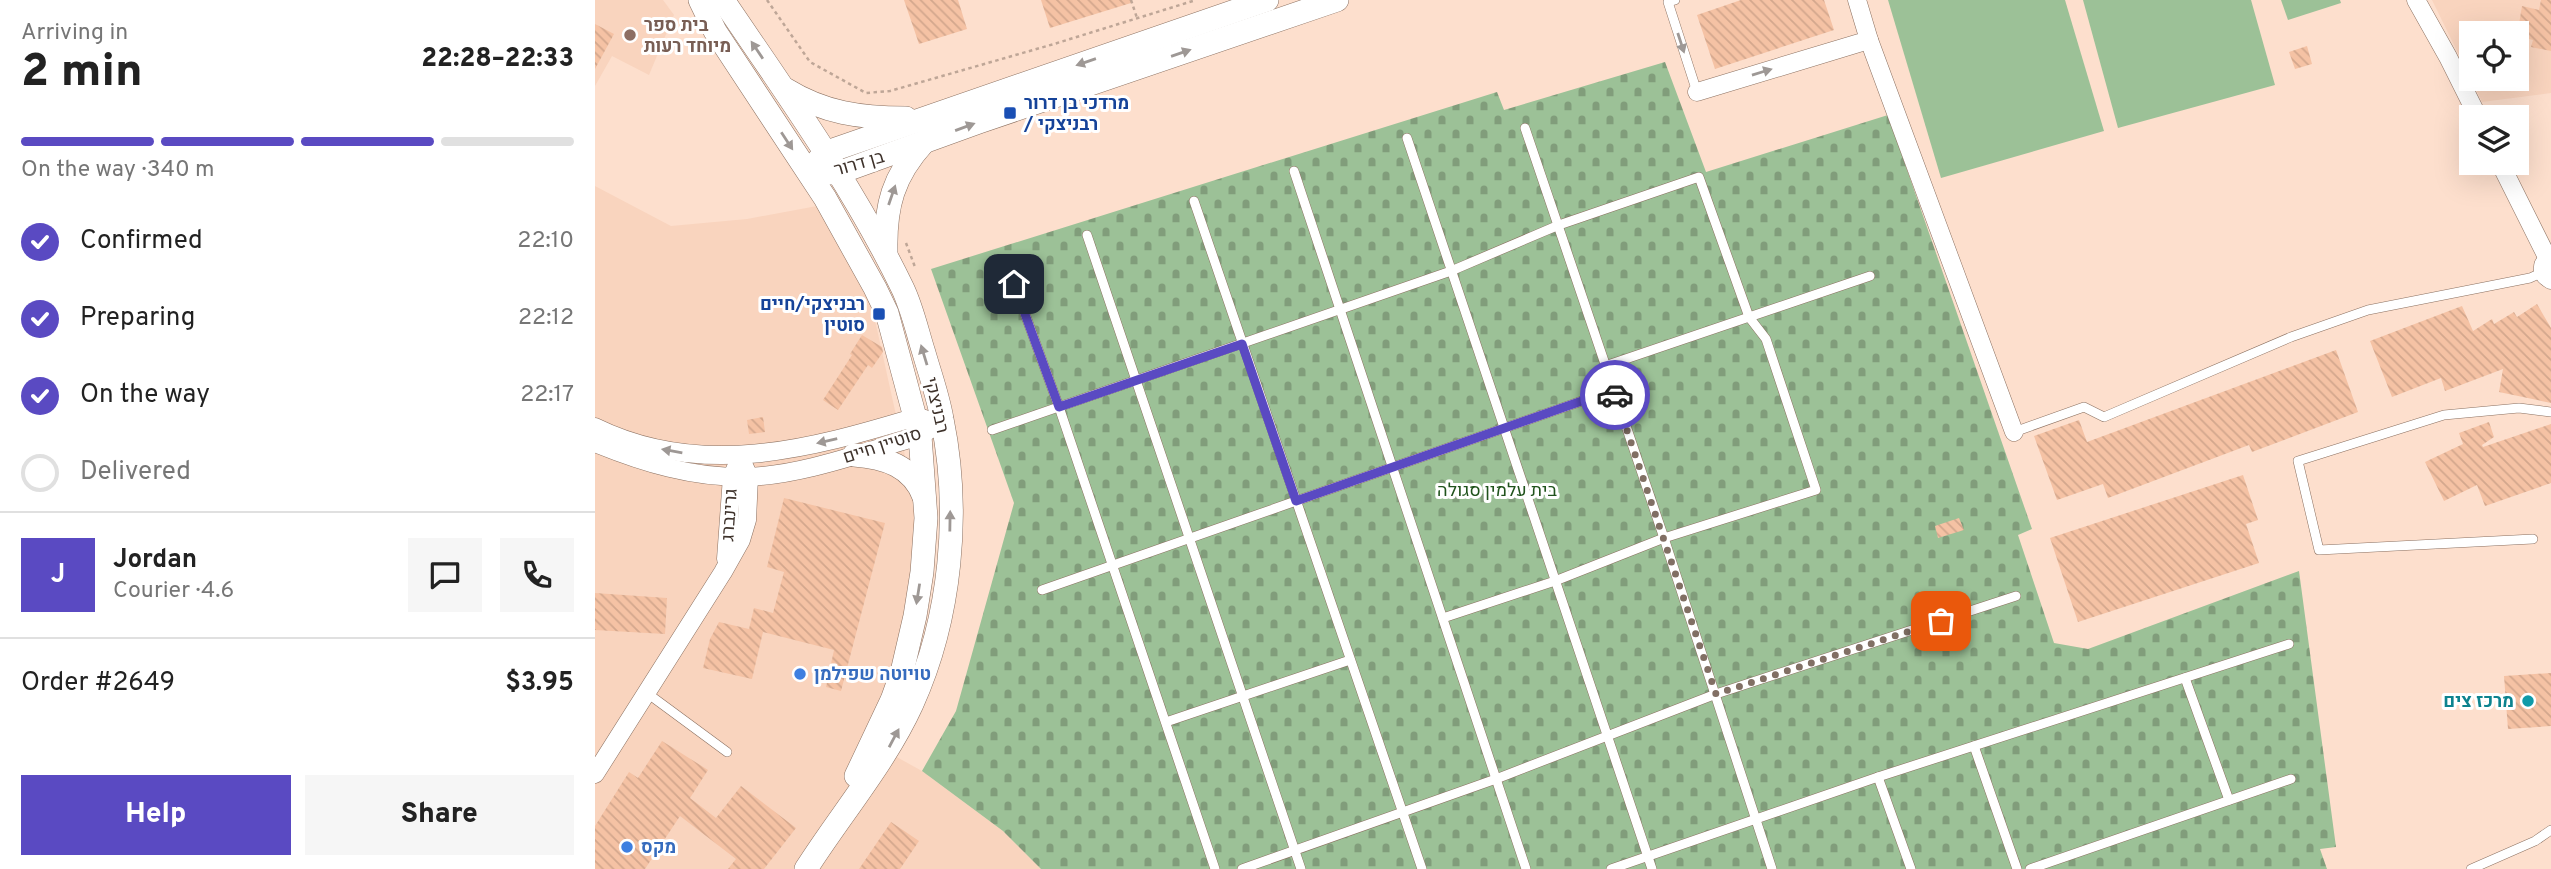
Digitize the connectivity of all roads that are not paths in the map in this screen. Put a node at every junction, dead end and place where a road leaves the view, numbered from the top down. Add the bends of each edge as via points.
1 (700, 0) edge
2 (723, 0) edge
3 (1267, 0) edge
4 (1337, 0) edge
5 (1675, 0) edge
6 (1857, 0) edge
7 (2416, 0) edge
8 (1869, 40) junction
9 (781, 86) junction
10 (1697, 92) joint
11 (2471, 105) edge
12 (923, 119) junction
13 (1525, 128) dead end
14 (1407, 138) dead end
15 (924, 142) junction
16 (824, 152) junction
17 (1294, 171) dead end
18 (807, 173) junction
19 (838, 173) junction
20 (2506, 175) edge
21 (1194, 201) dead end
22 (1559, 225) junction
23 (1087, 235) dead end
24 (886, 257) junction
25 (1005, 259) dead end
26 (2548, 267) edge
27 (1451, 271) junction
28 (1870, 276) dead end
29 (1340, 310) junction
30 (1749, 317) junction
31 (1242, 344) junction
32 (1605, 366) junction
33 (1135, 380) junction
34 (1613, 390) junction
35 (1059, 407) junction
36 (2551, 412) edge
37 (943, 421) junction
38 (595, 427) edge
39 (918, 427) junction
40 (1504, 428) junction
41 (992, 430) dead end
42 (2014, 432) joint
43 (595, 443) edge
44 (854, 455) junction
45 (740, 457) junction
46 (1392, 467) junction
47 (741, 477) junction
48 (1296, 501) junction
49 (926, 502) junction
50 (1664, 538) junction
51 (1189, 539) junction
52 (2533, 539) dead end
53 (1114, 565) junction
54 (1555, 581) junction
55 (1042, 590) dead end
56 (2015, 596) dead end
57 (1443, 618) junction
58 (2289, 644) dead end
59 (1350, 660) junction
60 (2185, 678) junction
61 (647, 692) junction
62 (1716, 694) junction
63 (1243, 696) junction
64 (1166, 722) junction
65 (1606, 734) junction
66 (1974, 746) junction
67 (727, 751) dead end
68 (595, 774) edge
69 (1878, 777) junction
70 (1496, 779) junction
71 (2291, 779) dead end
72 (2229, 800) junction
73 (1403, 812) junction
74 (1755, 818) junction
75 (2551, 830) edge
76 (828, 835) junction
77 (1295, 850) junction
78 (1648, 857) junction
79 (806, 869) edge
80 (1215, 869) edge
81 (1242, 869) edge
82 (1301, 869) edge
83 (1422, 869) edge
84 (1526, 869) edge
85 (1611, 869) edge
86 (1652, 869) edge
87 (1772, 869) edge
88 (1911, 869) edge
89 (2017, 869) edge
90 (2030, 869) edge
91 (2471, 869) edge

1 -> 18 street, רבניצקי via 715,31
9 -> 2 street, רבניצקי
3 -> 12 street, בן דרור
15 -> 4 street, בן דרור
5 -> 10 lane via 1668,2
6 - 8 street
7 - 11 street
10 -> 8 street
8 - 42 street
9 - 12 street via 826,110
9 - 16 street, רבניצקי
12 - 16 street, בן דרור
13 - 22 lane
14 - 27 lane
15 - 19 street, בן דרור
24 -> 15 street via 885,220 891,196 910,158
16 - 18 street, בן דרור
16 - 19 street, רבניצקי
17 - 29 lane
18 - 19 street, בן דרור
18 - 39 street, רבניצקי via 887,313
19 - 24 street, רבניצקי
20 - 26 street
21 - 31 lane
22 - 27 lane
22 - 30 lane via 1699,177
22 - 32 lane
23 - 33 lane
37 -> 24 street, רבניצקי via 910,307
25 - 35 lane
26 - 42 lane via 2530,278 2368,310 2291,337 2104,417 2084,407
27 - 29 lane
27 - 40 lane
28 - 30 lane
29 - 31 lane
29 - 46 lane
30 - 32 lane
30 - 50 lane via 1766,339 1816,490
31 - 33 lane
31 - 48 lane
32 - 34 lane
33 - 35 lane
33 - 51 lane
34 - 40 lane
34 - 50 lane
35 - 41 lane
35 - 53 lane
36 - 52 lane via 2519,408 2444,415 2298,461 2319,550
37 - 39 street, סוטיין חיים
76 -> 37 street, רבניצקי via 887,752 911,706 939,626 949,559 950,479
45 -> 38 street, סוטיין חיים via 647,447
39 - 44 street, סוטיין חיים
39 -> 45 street, סוטיין חיים
39 - 49 street, רבניצקי
40 - 46 lane
40 - 54 lane
43 - 47 street, סוטיין חיים via 641,462 704,475
44 - 47 street, סוטיין חיים via 785,472
44 - 49 street via 899,465 921,488
45 - 47 street, גרינברג
46 - 48 lane
46 - 57 lane
47 - 61 street, גרינברג via 747,520 741,541
48 - 51 lane
48 - 59 lane
49 -> 76 street, רבניצקי via 922,572 902,673
50 - 54 lane
50 - 62 lane
51 - 53 lane
51 - 63 lane
53 - 55 lane
53 - 64 lane
54 - 57 lane
54 - 65 lane
56 - 62 lane
57 - 70 lane
58 - 60 lane
59 - 63 lane
59 - 73 lane
60 - 66 lane
60 - 72 lane
61 - 67 lane
61 - 68 street, גרינברג
62 - 65 lane
62 - 74 lane
63 - 64 lane
63 - 77 lane
64 - 80 lane
65 - 70 lane
65 - 78 lane
66 - 69 lane
66 - 89 lane
69 - 74 lane
69 - 88 lane
70 - 73 lane
70 - 84 lane
71 - 72 lane
72 - 90 lane
73 - 77 lane
73 - 83 lane
74 - 78 lane
74 - 87 lane
75 - 91 lane
76 - 79 street, רבניצקי
77 - 81 lane
77 - 82 lane
78 - 85 lane
78 - 86 lane

